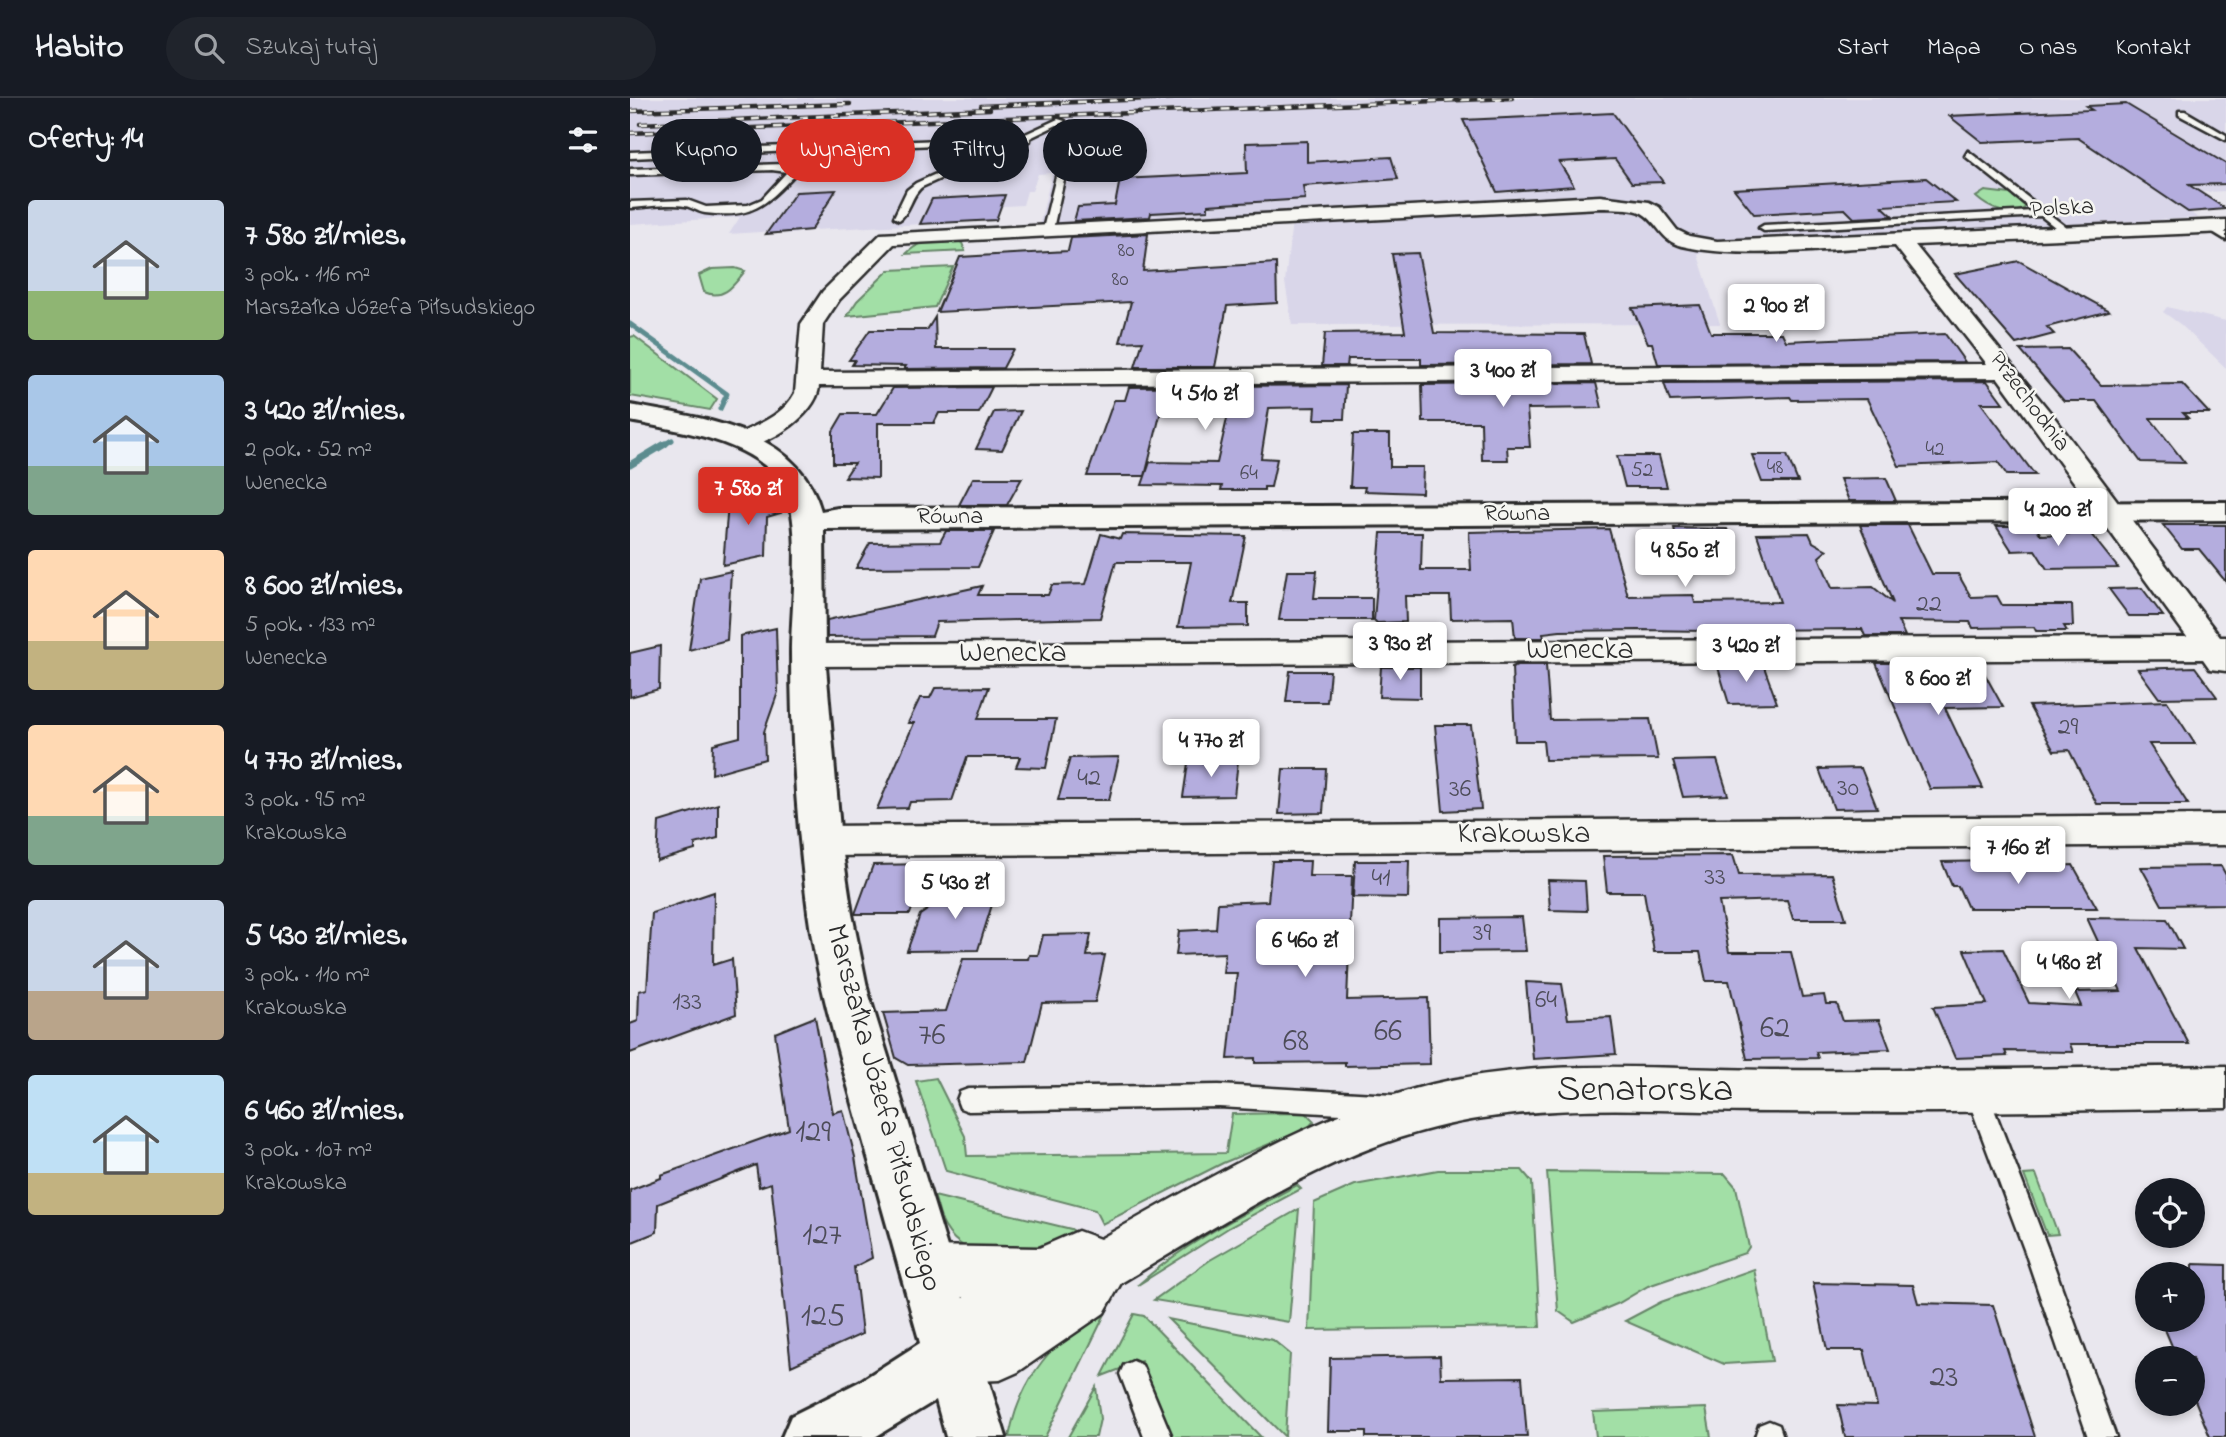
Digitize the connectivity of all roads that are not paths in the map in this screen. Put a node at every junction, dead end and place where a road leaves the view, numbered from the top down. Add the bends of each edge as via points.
1 (2182, 113) dead end
2 (2226, 138) edge
3 (929, 143) edge
4 (1968, 154) dead end
5 (630, 155) edge
6 (630, 172) edge
7 (929, 181) edge
8 (1059, 182) edge
9 (630, 205) edge
10 (2042, 213) junction
11 (894, 227) junction
12 (1764, 228) dead end
13 (1048, 229) junction
14 (2221, 230) edge
15 (2068, 233) junction
16 (1901, 240) junction
17 (2006, 370) junction
18 (808, 379) junction
19 (630, 414) edge
20 (743, 441) junction
21 (2110, 511) junction
22 (2226, 511) edge
23 (809, 522) junction
24 (808, 655) junction
25 (2221, 655) edge
26 (2226, 830) edge
27 (821, 841) junction
28 (2226, 1087) edge
29 (1976, 1091) junction
30 (968, 1100) dead end
31 (1427, 1109) junction
32 (1102, 1265) junction
33 (925, 1271) junction
34 (1040, 1273) junction
35 (951, 1356) junction
36 (1133, 1374) dead end
37 (812, 1437) edge
38 (976, 1437) edge
39 (1158, 1437) edge
40 (2102, 1437) edge

1 - 2 lane
3 - 5 lane
4 - 10 lane
6 - 9 lane via 772,167 792,172 765,201 750,208 714,211 687,203
7 - 11 lane via 912,190
8 - 13 lane
10 - 12 lane
10 - 15 lane
11 - 13 street, Polska
11 - 18 street via 817,314 809,334
13 - 16 street, Polska via 1600,202 1642,206 1670,234 1696,245
14 - 15 street, Polska
15 - 16 street, Polska
16 - 17 street, Przechodnia
17 - 18 street
17 - 21 street, Przechodnia
18 - 20 street via 804,403
19 - 20 street, Marszałka Józefa Piłsudskiego via 703,427
20 - 23 street, Marszałka Józefa Piłsudskiego via 791,476
21 - 22 street, Równa
21 - 23 street, Równa via 838,517
21 - 25 street, Przechodnia
23 - 24 street, Marszałka Józefa Piłsudskiego
24 - 25 street, Wenecka
24 - 27 street, Marszałka Józefa Piłsudskiego
26 - 27 street, Krakowska
27 - 33 street, Marszałka Józefa Piłsudskiego via 845,992
28 - 29 street, Senatorska
29 - 31 street, Senatorska via 1550,1090
29 - 40 lane
30 - 31 lane via 1219,1096
31 - 32 street, Senatorska via 1389,1119 1294,1159
32 - 34 street via 1078,1256
32 - 35 street via 1086,1295 1000,1353
33 - 34 street
33 - 35 street, Marszałka Józefa Piłsudskiego
34 - 35 street via 989,1306
35 - 37 street via 880,1403
35 - 38 street, Marszałka Józefa Piłsudskiego
36 - 39 lane

